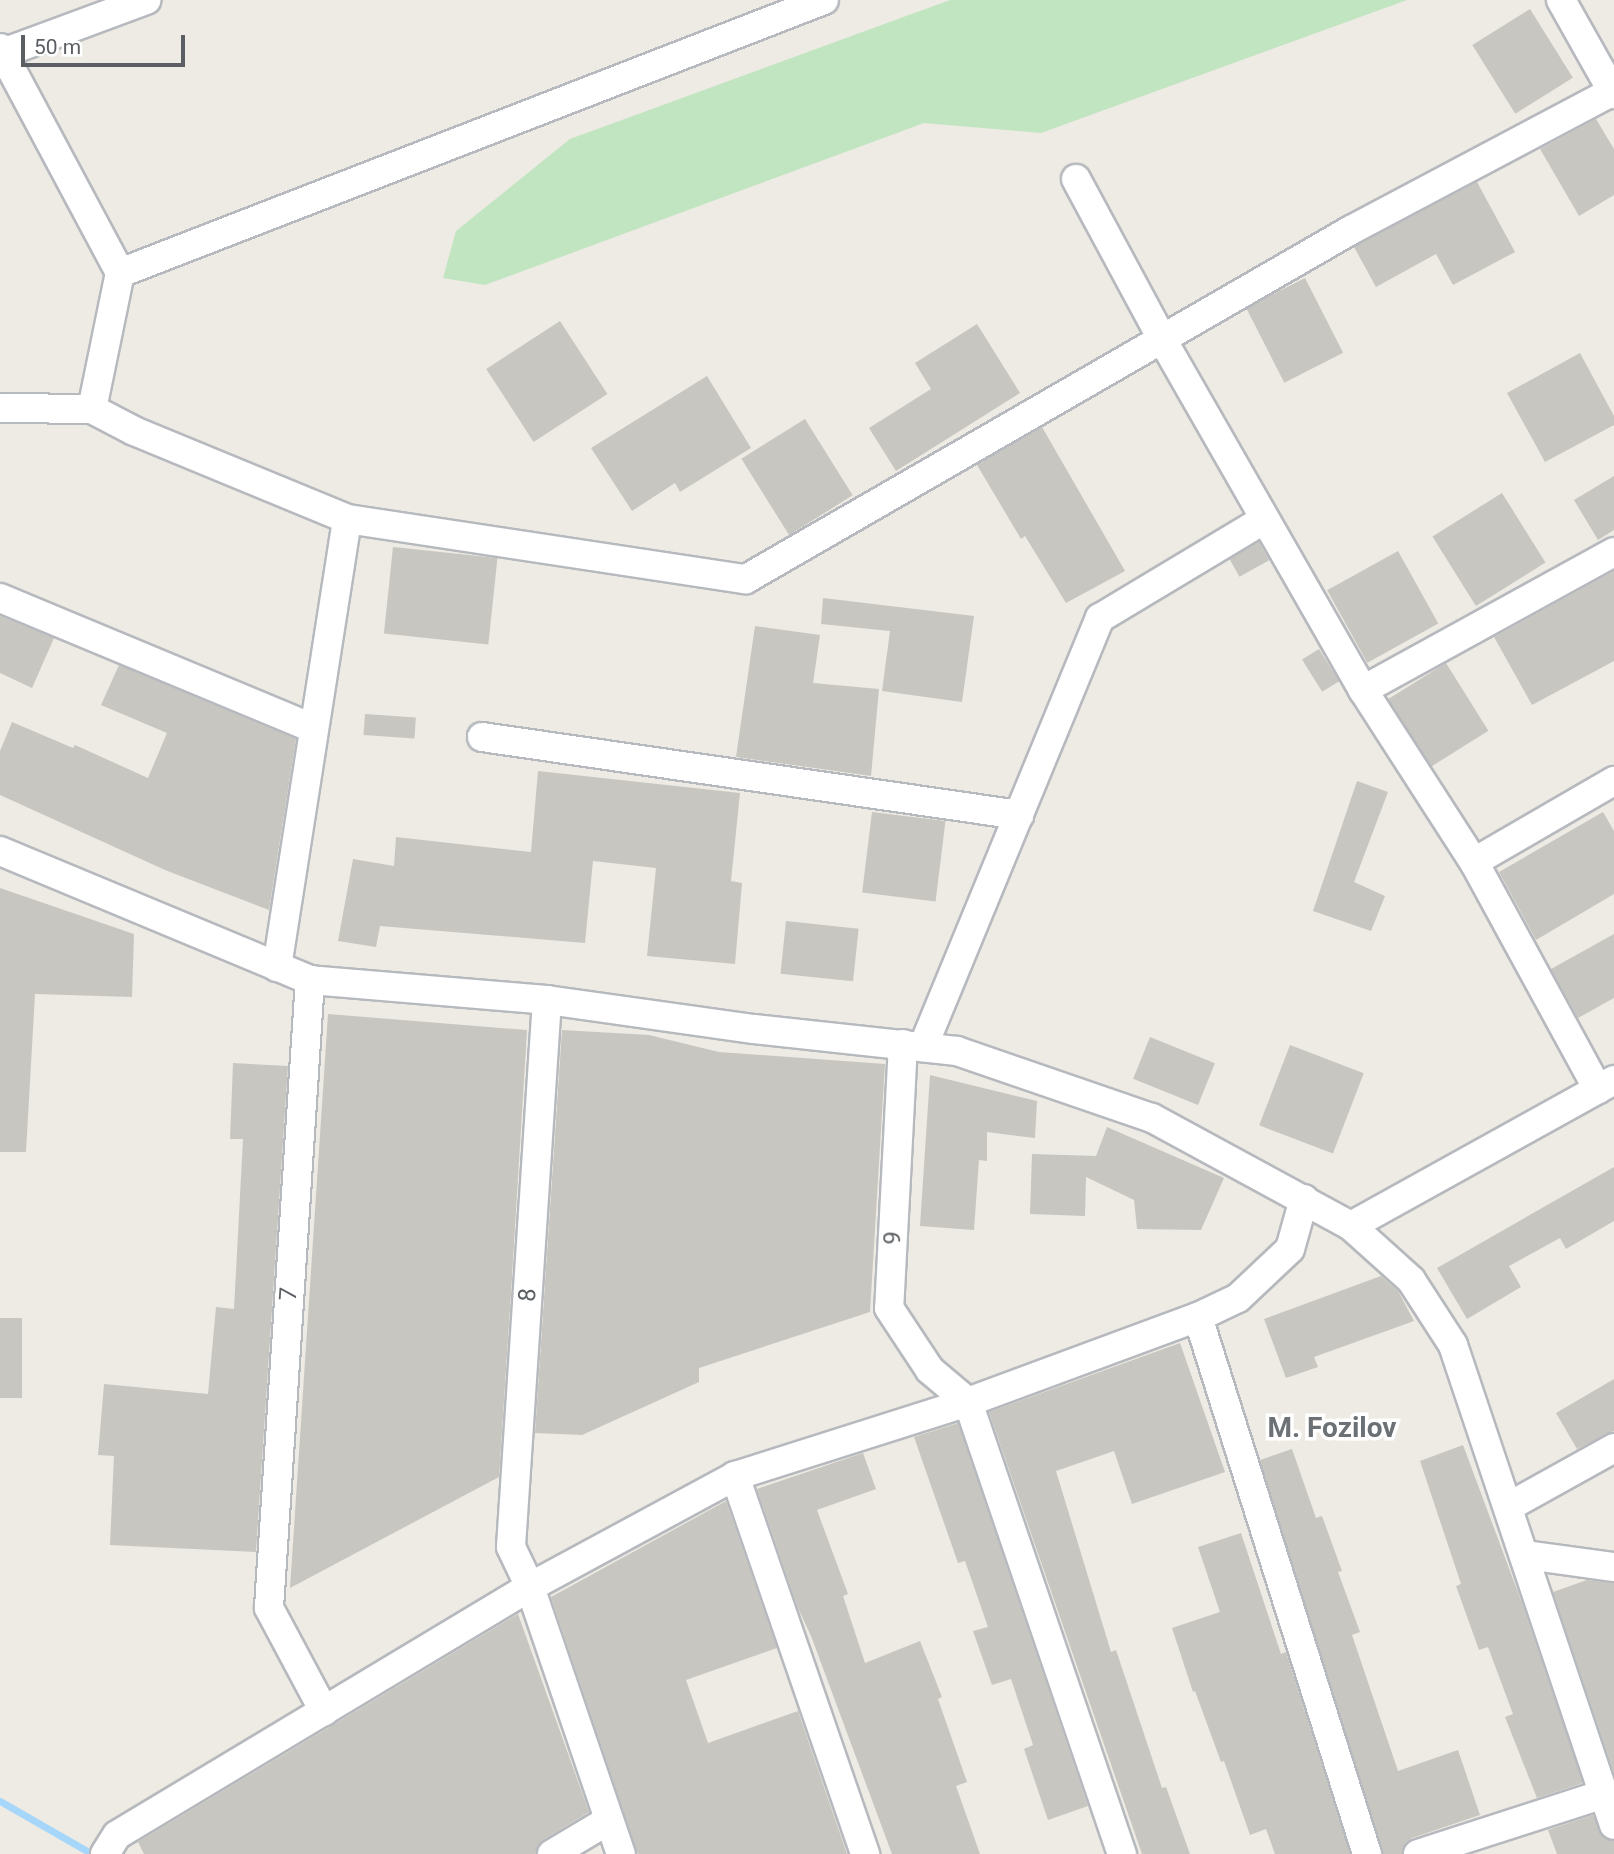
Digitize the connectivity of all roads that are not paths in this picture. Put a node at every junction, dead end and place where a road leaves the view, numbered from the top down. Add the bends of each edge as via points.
1 (146, 0) edge
2 (824, 0) edge
3 (1561, 0) edge
4 (774, 9) edge
5 (1, 51) edge
6 (1614, 92) edge
7 (1076, 179) dead end
8 (120, 273) junction
9 (1162, 339) junction
10 (0, 408) edge
11 (92, 409) junction
12 (347, 519) junction
13 (1265, 519) junction
14 (1614, 552) edge
15 (0, 598) edge
16 (1363, 690) junction
17 (313, 728) junction
18 (482, 737) dead end
19 (1614, 781) edge
20 (1019, 815) junction
21 (0, 851) edge
22 (1474, 862) junction
23 (277, 967) junction
24 (310, 980) junction
25 (547, 1000) junction
26 (913, 1045) junction
27 (1606, 1084) edge
28 (1304, 1199) junction
29 (1351, 1226) junction
30 (1198, 1317) junction
31 (968, 1402) junction
32 (1614, 1448) edge
33 (735, 1476) junction
34 (1508, 1507) junction
35 (1526, 1555) junction
36 (1614, 1567) edge
37 (530, 1587) junction
38 (324, 1710) junction
39 (1604, 1794) junction
40 (609, 1820) junction
41 (1614, 1825) edge
42 (111, 1845) edge
43 (552, 1854) edge
44 (621, 1854) edge
45 (865, 1854) edge
46 (1122, 1854) edge
47 (1367, 1854) edge
48 (1418, 1854) edge

1 - 5 street
2 - 4 street
3 - 6 street
4 - 8 street
5 - 8 street
6 - 9 street via 1351,230
7 - 9 street
8 - 11 street
9 - 12 street via 746,579
9 - 13 street
10 - 11 street
11 - 12 street via 134,431
12 - 17 street
13 - 16 street
13 - 20 street, 9 via 1100,618
14 - 16 street
15 - 17 street
16 - 22 street
17 - 23 street
18 - 20 street
19 - 22 street
20 - 26 street, 9
21 - 23 street
22 - 27 street
23 - 24 street
24 - 25 street
24 - 38 street, 7 via 269,1608
25 - 26 street via 754,1029
25 - 37 street, 8 via 511,1547
26 - 28 street via 957,1051 1152,1118
26 - 31 street, 9 via 889,1308 930,1370
27 - 29 street
28 - 29 street
28 - 30 street via 1290,1249 1238,1298
29 - 34 street via 1411,1280 1453,1345
30 - 31 street
30 - 47 street
31 - 33 street
31 - 46 street
32 - 34 street
33 - 37 street
33 - 45 street
34 - 35 street
35 - 36 street
35 - 39 street
37 - 38 street
37 - 40 street, 8
38 - 42 street
39 - 41 street
39 - 48 street
40 - 43 street
40 - 44 street, 8

